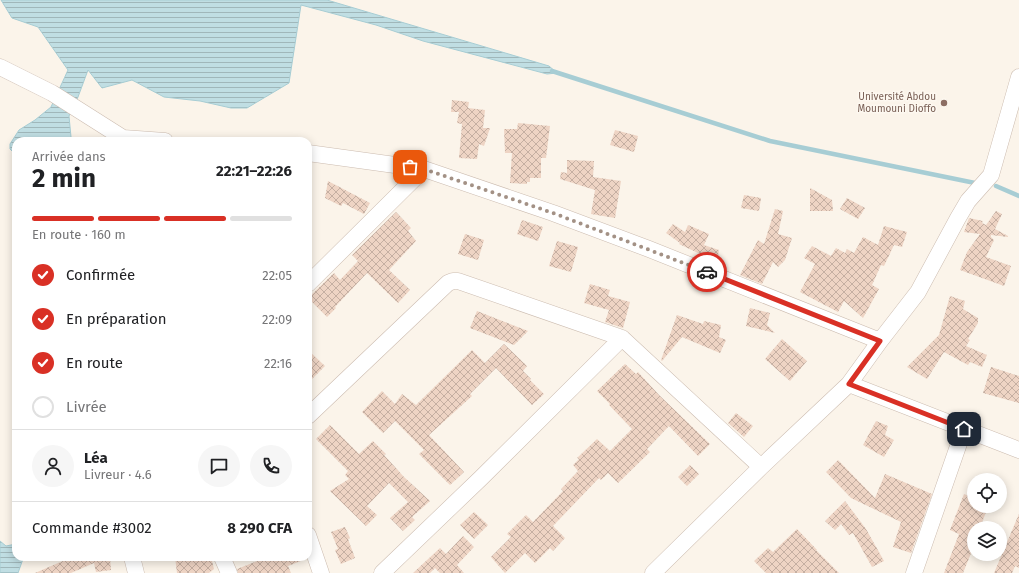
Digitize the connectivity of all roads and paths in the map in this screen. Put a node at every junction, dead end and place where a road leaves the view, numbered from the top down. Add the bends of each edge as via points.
1 (0, 66) edge
2 (1019, 77) edge
3 (120, 137) edge
4 (312, 155) edge
5 (424, 169) junction
6 (312, 280) edge
7 (622, 338) junction
8 (880, 341) junction
9 (849, 384) junction
10 (312, 412) edge
11 (964, 429) junction
12 (1019, 450) edge
13 (761, 468) junction
14 (312, 547) edge
15 (133, 561) edge
16 (224, 561) edge
17 (136, 573) edge
18 (229, 573) edge
19 (321, 573) edge
20 (382, 573) edge
21 (653, 573) edge
22 (914, 573) edge

1 - 3 street via 52,92
2 - 8 street via 991,175 968,201 918,292
4 - 5 street
5 - 6 street
5 - 8 street via 649,249
7 - 10 street via 453,281
7 - 13 street
7 - 20 street
8 - 9 street
9 - 11 street
9 - 13 street
11 - 12 street
11 - 22 street
13 - 21 street
14 - 19 street
15 - 17 street
16 - 18 street

